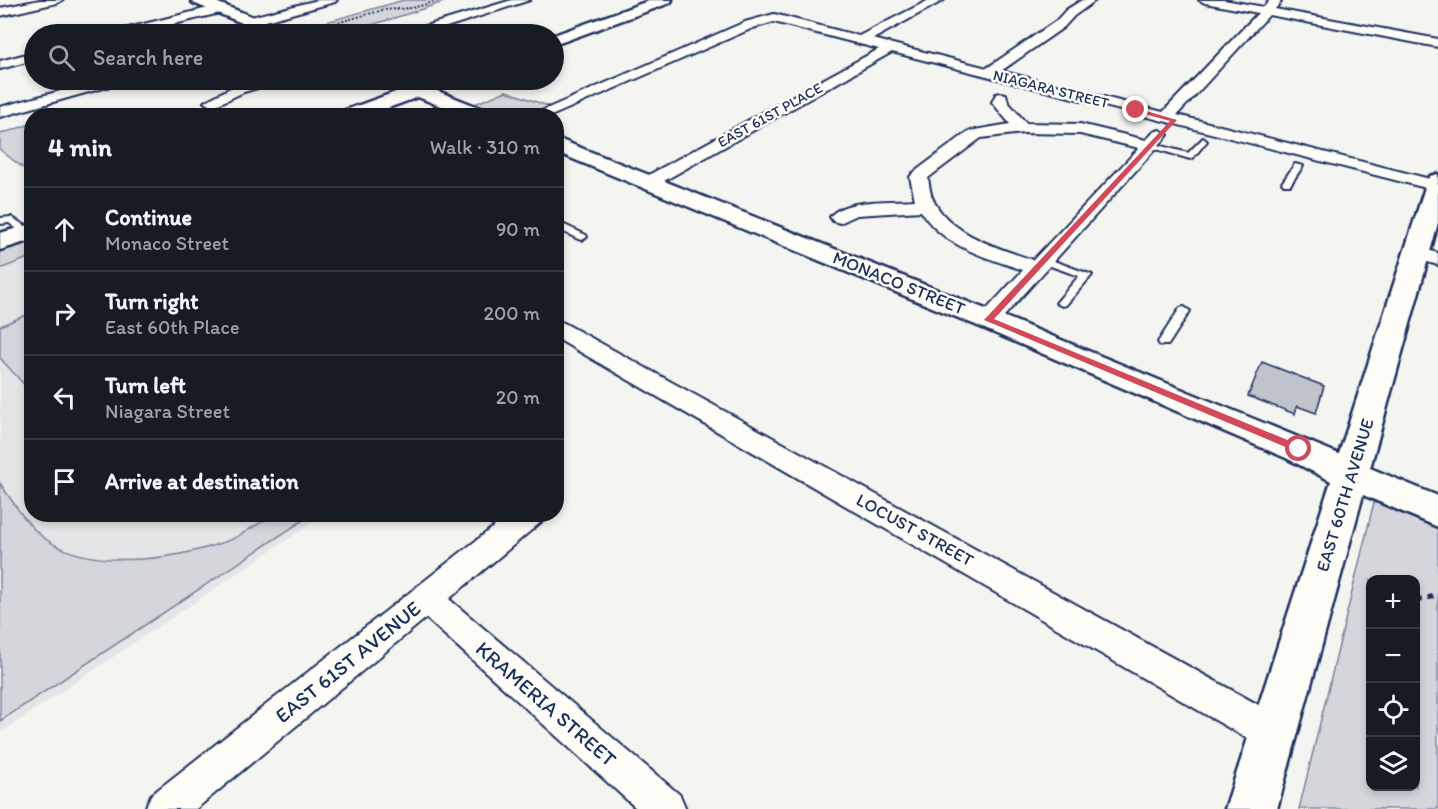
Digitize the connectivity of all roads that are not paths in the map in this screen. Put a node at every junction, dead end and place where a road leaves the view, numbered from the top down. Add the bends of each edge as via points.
1 (57, 0) edge
2 (198, 0) edge
3 (331, 0) edge
4 (524, 0) edge
5 (665, 0) edge
6 (938, 0) edge
7 (1090, 0) edge
8 (1205, 0) edge
9 (1276, 0) edge
10 (220, 9) junction
11 (1267, 11) junction
12 (0, 12) edge
13 (251, 21) junction
14 (160, 24) edge
15 (257, 24) edge
16 (446, 24) edge
17 (564, 36) edge
18 (861, 40) junction
19 (1438, 43) edge
20 (890, 48) junction
21 (24, 59) edge
22 (0, 65) edge
23 (989, 73) junction
24 (80, 90) edge
25 (237, 90) edge
26 (417, 90) joint
27 (1001, 97) dead end
28 (212, 102) dead end
29 (369, 108) edge
30 (463, 108) edge
31 (556, 108) edge
32 (0, 112) edge
33 (1170, 119) junction
34 (1021, 128) junction
35 (1203, 141) dead end
36 (1150, 146) junction
37 (564, 147) edge
38 (1298, 166) dead end
39 (649, 182) junction
40 (1287, 183) dead end
41 (1438, 184) edge
42 (928, 205) junction
43 (840, 217) dead end
44 (0, 221) edge
45 (24, 228) edge
46 (564, 228) edge
47 (24, 233) edge
48 (582, 237) dead end
49 (0, 242) edge
50 (1427, 256) edge
51 (1040, 264) junction
52 (1062, 303) dead end
53 (1184, 311) dead end
54 (988, 320) junction
55 (564, 333) edge
56 (1164, 342) dead end
57 (1351, 475) junction
58 (1438, 512) edge
59 (521, 522) edge
60 (427, 599) junction
61 (1273, 733) junction
62 (165, 809) edge
63 (666, 809) edge
64 (1251, 809) edge

1 - 12 street
2 - 10 street
3 - 13 street
4 - 16 street
5 - 17 street
6 - 18 street
7 - 23 street
8 - 11 street
9 - 11 street
10 - 13 street
10 - 14 street
11 - 19 street
11 - 33 street
13 - 15 street
18 - 20 street, NIAGARA STREET
18 - 31 street, NIAGARA STREET via 770,19
20 - 23 street, NIAGARA STREET
20 - 39 street, EAST 61ST PLACE
21 - 22 street
23 - 33 street, NIAGARA STREET
24 - 32 street
25 - 28 street
26 - 29 street
26 - 30 street
27 - 34 street via 1000,102
33 - 36 street
33 - 41 street, NIAGARA STREET
34 - 36 street via 1080,129
34 - 42 street via 975,134 924,171 919,185
35 - 36 lane via 1190,156
36 - 51 street
37 - 39 street, MONACO STREET
38 - 40 lane
39 - 54 street, MONACO STREET
41 - 50 street, EAST 60TH AVENUE
42 - 43 street via 854,210
42 - 51 street via 950,232 977,246
44 - 45 lane via 11,220
46 - 48 lane
47 - 49 street
50 - 57 street, EAST 60TH AVENUE
51 - 52 lane via 1086,275
51 - 54 street
53 - 56 lane
54 - 57 street, MONACO STREET via 1299,449
55 - 61 street, LOCUST STREET
57 - 58 street, MONACO STREET
57 - 61 street, EAST 60TH AVENUE
59 - 60 street, EAST 61ST AVENUE
60 - 62 street, EAST 61ST AVENUE
60 - 63 street, KRAMERIA STREET
61 - 64 street, EAST 60TH AVENUE

